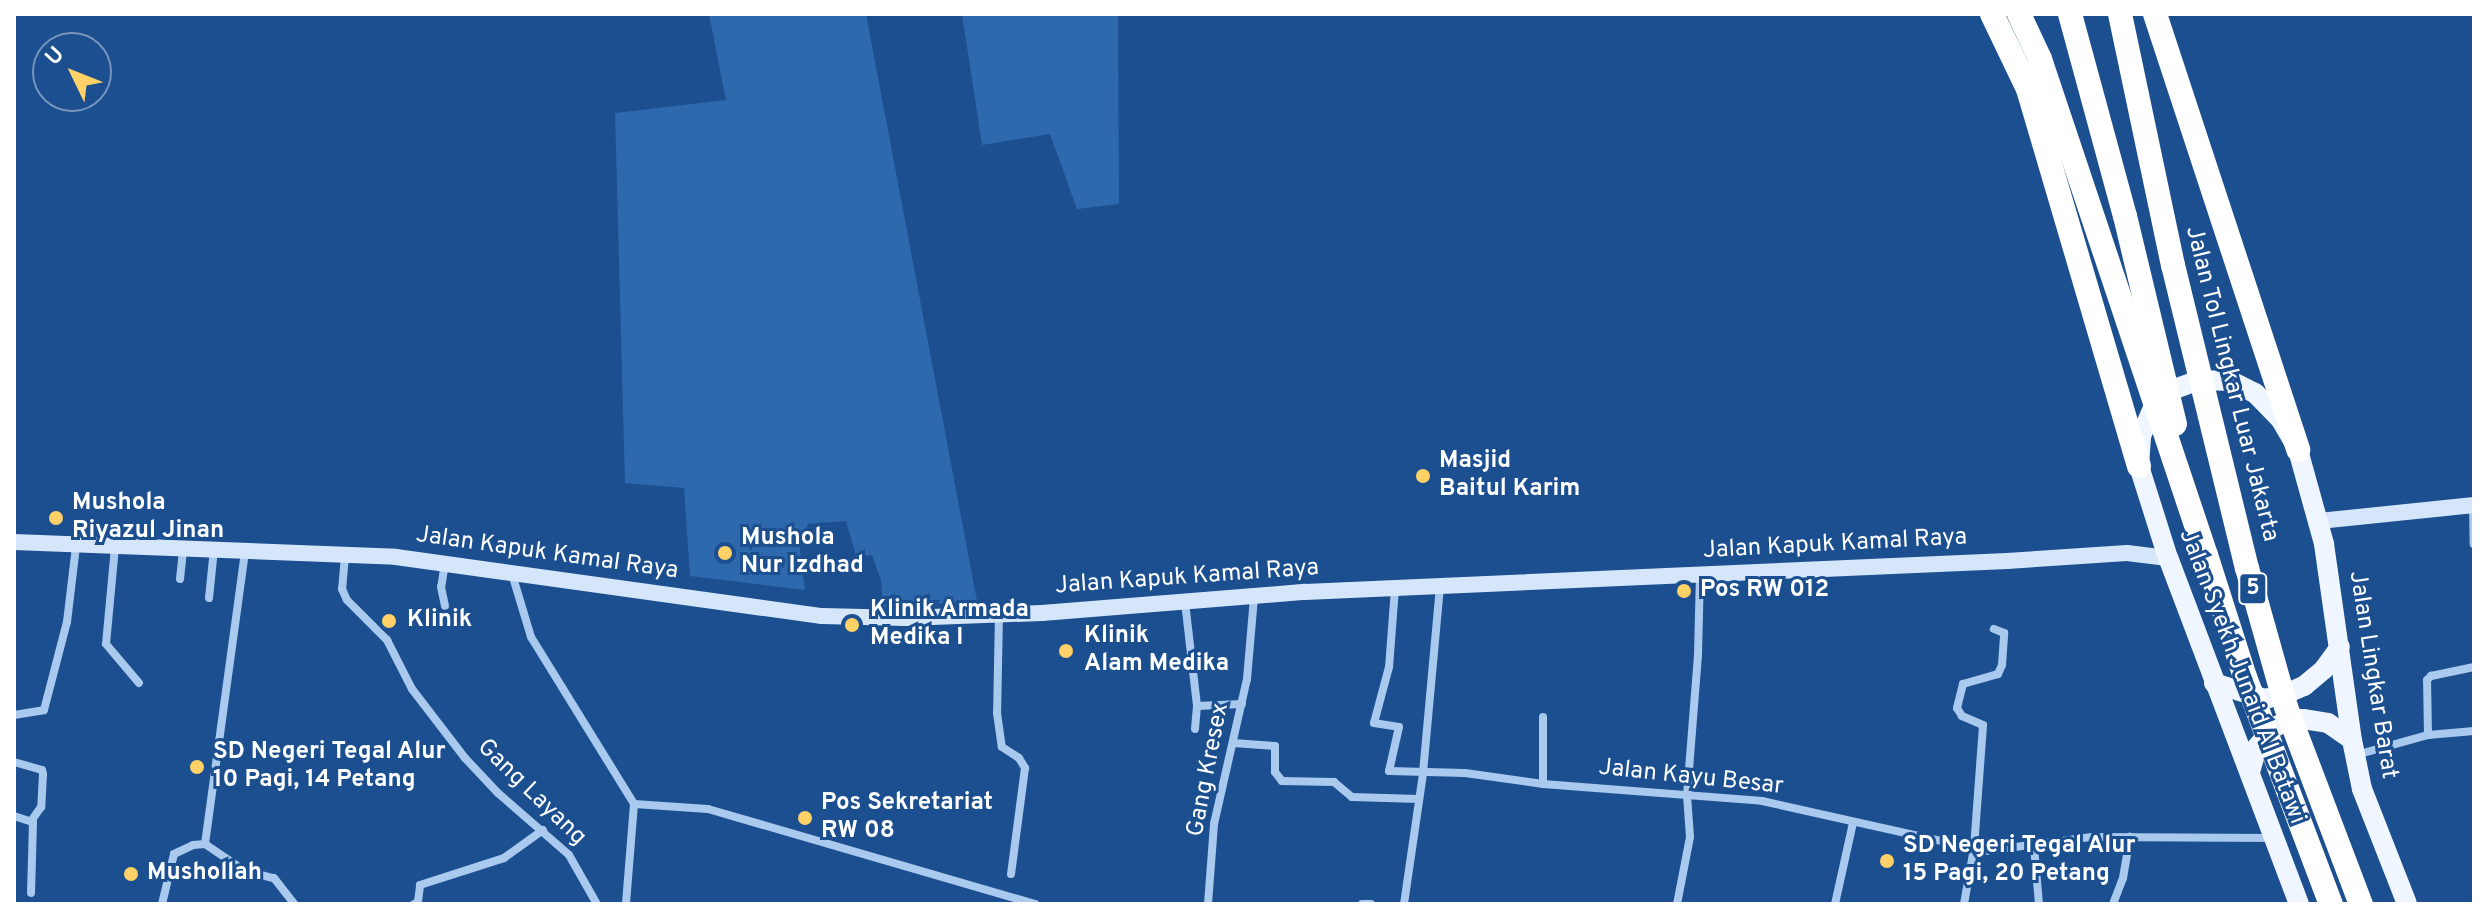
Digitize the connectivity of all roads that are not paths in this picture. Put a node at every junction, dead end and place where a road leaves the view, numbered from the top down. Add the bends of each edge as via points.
1 (1992, 14) edge
2 (2011, 14) edge
3 (2019, 14) edge
4 (2070, 14) edge
5 (2104, 14) edge
6 (2120, 14) edge
7 (2155, 14) edge
8 (2035, 49) junction
9 (2159, 205) junction
10 (2298, 450) junction
11 (2139, 466) junction
12 (2473, 505) edge
13 (2319, 521) junction
14 (2158, 530) junction
15 (14, 542) edge
16 (2474, 544) edge
17 (76, 546) junction
18 (115, 547) junction
19 (183, 547) junction
20 (214, 548) junction
21 (246, 549) junction
22 (346, 553) junction
23 (2127, 553) junction
24 (2206, 555) junction
25 (2168, 558) junction
26 (445, 562) junction
27 (512, 573) junction
28 (1700, 575) junction
29 (180, 579) dead end
30 (1440, 586) junction
31 (1395, 588) junction
32 (1254, 597) junction
33 (209, 598) dead end
34 (1185, 602) junction
35 (445, 606) dead end
36 (999, 613) junction
37 (1994, 629) dead end
38 (2340, 647) junction
39 (2474, 667) edge
40 (139, 683) dead end
41 (2214, 683) junction
42 (1242, 704) junction
43 (1197, 706) junction
44 (14, 715) edge
45 (1543, 717) dead end
46 (1195, 729) dead end
47 (2474, 731) edge
48 (2428, 735) junction
49 (1233, 743) junction
50 (2353, 747) junction
51 (14, 762) edge
52 (2250, 772) junction
53 (1423, 773) junction
54 (1543, 784) junction
55 (1687, 795) junction
56 (1419, 799) junction
57 (634, 804) junction
58 (14, 816) edge
59 (32, 820) junction
60 (1853, 823) junction
61 (543, 830) junction
62 (2130, 837) junction
63 (2274, 838) junction
64 (205, 844) junction
65 (2034, 846) junction
66 (1974, 848) junction
67 (1011, 874) dead end
68 (31, 893) dead end
69 (162, 904) edge
70 (294, 904) edge
71 (414, 904) edge
72 (597, 904) edge
73 (626, 904) edge
74 (1036, 904) edge
75 (1208, 904) edge
76 (1362, 904) edge
77 (1371, 904) edge
78 (1404, 904) edge
79 (1677, 904) edge
80 (1835, 904) edge
81 (1964, 904) edge
82 (2039, 904) edge
83 (2113, 904) edge
84 (2299, 904) edge
85 (2331, 904) edge
86 (2361, 904) edge
87 (2407, 904) edge

1 - 11 highway via 2028,89
2 - 8 highway
3 - 8 highway
4 - 24 highway, bridge via 2125,216
5 - 9 highway
6 - 9 highway
7 - 10 highway
8 - 24 highway, bridge
9 - 86 highway, Jalan Tol Lingkar Luar Jakarta / 5, bridge via 2286,707
10 - 11 main road, Jalan Lingkar Barat via 2261,398 2240,384 2210,378 2188,382 2160,399 2144,427
10 - 13 main road, Jalan Lingkar Barat
11 - 14 main road, Jalan Syekh Junaid Al Batawi
12 - 13 main road
12 - 16 street
13 - 38 main road, Jalan Lingkar Barat
14 - 23 main road
14 - 25 main road, Jalan Syekh Junaid Al Batawi
15 - 17 main road, Jalan Kapuk Kamal Raya
17 - 18 main road, Jalan Kapuk Kamal Raya
17 - 44 street via 67,622 44,710
18 - 19 main road, Jalan Kapuk Kamal Raya
18 - 40 street via 106,644
19 - 20 main road, Jalan Kapuk Kamal Raya
19 - 29 street
20 - 21 main road, Jalan Kapuk Kamal Raya
20 - 33 street
21 - 22 main road, Jalan Kapuk Kamal Raya
21 - 64 street
22 - 26 main road, Jalan Kapuk Kamal Raya
22 - 61 street, Gang Layang via 342,589 347,600 387,640 412,689 465,758
23 - 25 main road, Jalan Kapuk Kamal Raya
23 - 28 main road, Jalan Kapuk Kamal Raya
24 - 85 highway, 5, bridge via 2259,721
25 - 41 main road, Jalan Syekh Junaid Al Batawi
26 - 27 main road, Jalan Kapuk Kamal Raya
26 - 35 street
27 - 36 main road, Jalan Kapuk Kamal Raya via 822,616
27 - 57 street via 531,637
28 - 30 main road, Jalan Kapuk Kamal Raya
28 - 55 street
30 - 31 main road, Jalan Kapuk Kamal Raya
30 - 53 street
31 - 32 main road, Jalan Kapuk Kamal Raya
31 - 53 street, Jalan Kayu Besar via 1389,667 1374,723 1399,727 1389,771
32 - 34 main road, Jalan Kapuk Kamal Raya
32 - 42 street, Gang Kresex
34 - 36 main road, Jalan Kapuk Kamal Raya
34 - 43 street
36 - 67 street via 997,713 1002,747 1025,768
37 - 66 street via 2004,633 1998,674 1963,684 1957,708 1983,725
38 - 41 main road via 2314,677 2285,694 2265,699
38 - 50 main road, Jalan Lingkar Barat
39 - 48 street via 2427,680
41 - 52 main road, Jalan Syekh Junaid Al Batawi
42 - 43 street
42 - 49 street, Gang Kresex
43 - 46 street
45 - 54 street
47 - 48 street
48 - 50 street
49 - 56 street via 1275,746 1275,772 1282,781 1334,782 1352,797
49 - 75 street, Gang Kresex via 1214,824
50 - 52 main road via 2328,723 2287,721 2257,747
50 - 87 main road, Jalan Lingkar Barat via 2362,789
51 - 59 street via 42,770 41,807
52 - 63 main road, Jalan Syekh Junaid Al Batawi
53 - 54 street, Jalan Kayu Besar
53 - 56 street
54 - 55 street, Jalan Kayu Besar
55 - 60 street, Jalan Kayu Besar via 1762,801
55 - 79 street via 1690,837
56 - 78 street
57 - 73 street
57 - 74 street via 708,809
58 - 59 street
59 - 68 street
60 - 66 street, Jalan Kayu Besar
60 - 80 street
61 - 71 street via 504,858 420,885
61 - 72 street, Gang Layang via 569,855
62 - 63 street, Jalan Kayu Besar
62 - 65 street, Jalan Kayu Besar
62 - 83 street
63 - 84 main road, Jalan Syekh Junaid Al Batawi
64 - 69 street via 174,854
64 - 70 street via 245,871 274,878
65 - 66 street, Jalan Kayu Besar
65 - 82 street
66 - 81 street
76 - 77 street

